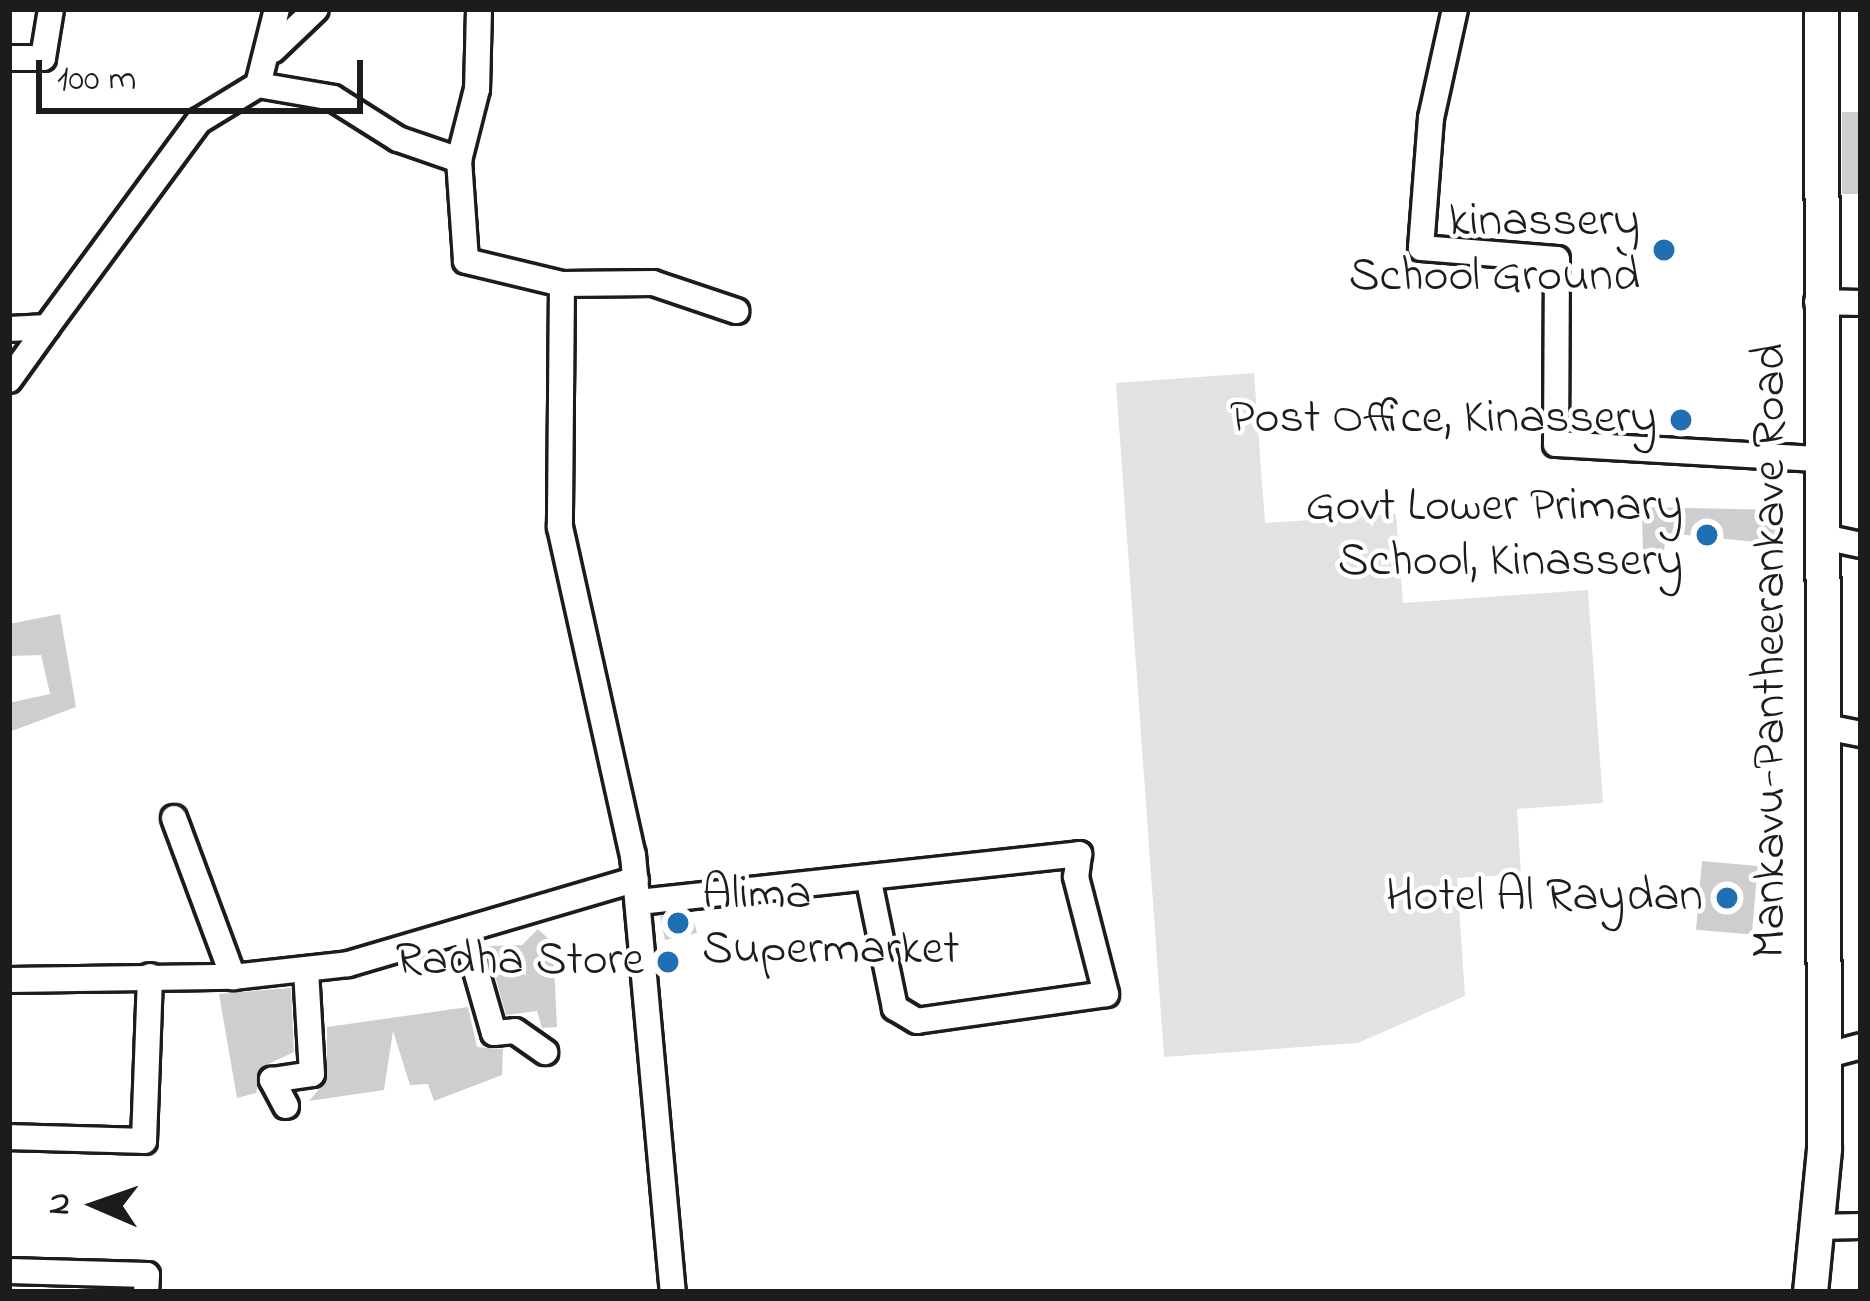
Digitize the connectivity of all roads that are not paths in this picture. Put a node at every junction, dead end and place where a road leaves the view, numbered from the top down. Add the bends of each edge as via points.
1 (51, 9) edge
2 (277, 9) edge
3 (316, 9) edge
4 (479, 9) edge
5 (1455, 9) edge
6 (1821, 9) edge
7 (273, 50) junction
8 (9, 58) edge
9 (258, 85) junction
10 (459, 160) junction
11 (562, 284) junction
12 (1817, 302) junction
13 (1861, 303) edge
14 (736, 311) dead end
15 (46, 327) junction
16 (9, 329) edge
17 (9, 380) edge
18 (1818, 458) junction
19 (1819, 536) junction
20 (1861, 545) edge
21 (1821, 726) junction
22 (1861, 734) edge
23 (174, 818) dead end
24 (869, 881) junction
25 (638, 890) junction
26 (465, 932) junction
27 (306, 969) junction
28 (150, 976) junction
29 (233, 977) junction
30 (9, 980) edge
31 (1861, 1046) edge
32 (545, 1052) dead end
33 (1824, 1056) junction
34 (286, 1106) dead end
35 (9, 1137) edge
36 (1861, 1226) edge
37 (1816, 1227) junction
38 (9, 1271) edge
39 (146, 1292) edge
40 (673, 1292) edge
41 (1810, 1292) edge

1 - 8 street via 43,58
2 - 7 street
3 - 7 street
4 - 10 street via 478,89
5 - 18 street via 1430,118 1420,248 1557,260 1556,444
6 - 12 main road, Mankavu-Pantheerankave Road
7 - 9 street
9 - 10 street via 334,98 398,139
9 - 15 street via 199,121
10 - 11 street via 466,261
11 - 14 street via 653,283
11 - 25 street via 560,527
12 - 13 street
12 - 18 main road, Mankavu-Pantheerankave Road
15 - 16 street
15 - 17 street
18 - 19 main road, Mankavu-Pantheerankave Road
19 - 20 street
19 - 21 main road, Mankavu-Pantheerankave Road
21 - 22 street
21 - 33 main road, Mankavu-Pantheerankave Road
23 - 29 street
24 - 24 street via 1079,854 1076,877 1106,994 917,1021 895,1008
24 - 25 street
25 - 26 street
25 - 40 street
26 - 27 street
26 - 32 street via 494,1033 515,1031
27 - 29 street
27 - 34 street via 312,1074 272,1080
28 - 29 street
28 - 30 street
28 - 35 street via 144,1141
31 - 33 street
33 - 37 main road, Mankavu-Pantheerankave Road
36 - 37 street
37 - 41 main road, Mankavu-Pantheerankave Road
38 - 39 street via 147,1275

